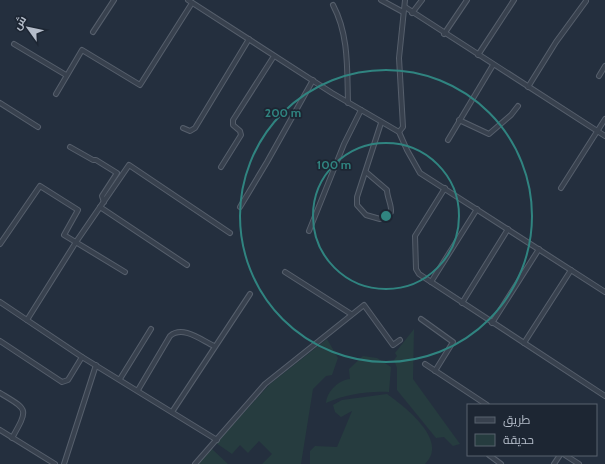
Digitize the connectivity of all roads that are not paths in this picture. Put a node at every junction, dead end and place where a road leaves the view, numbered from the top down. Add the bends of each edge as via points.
1 (114, 0) edge
2 (381, 0) edge
3 (405, 0) edge
4 (422, 0) edge
5 (467, 0) edge
6 (514, 0) edge
7 (586, 0) edge
8 (190, 1) edge
9 (333, 4) dead end
10 (405, 7) junction
11 (403, 12) junction
12 (412, 13) junction
13 (93, 32) dead end
14 (444, 34) junction
15 (249, 40) junction
16 (14, 44) dead end
17 (478, 55) junction
18 (274, 56) junction
19 (493, 65) junction
20 (605, 66) edge
21 (66, 75) junction
22 (599, 76) dead end
23 (313, 80) junction
24 (528, 87) junction
25 (56, 94) dead end
26 (0, 103) edge
27 (348, 103) junction
28 (518, 106) dead end
29 (361, 110) junction
30 (605, 119) edge
31 (459, 120) junction
32 (381, 123) junction
33 (38, 127) dead end
34 (183, 128) dead end
35 (597, 131) junction
36 (399, 132) junction
37 (605, 136) edge
38 (448, 140) dead end
39 (70, 147) dead end
40 (221, 167) dead end
41 (366, 172) junction
42 (445, 188) junction
43 (561, 188) dead end
44 (104, 202) junction
45 (100, 207) junction
46 (240, 207) dead end
47 (477, 209) junction
48 (508, 229) junction
49 (310, 230) dead end
50 (230, 233) dead end
51 (76, 242) junction
52 (0, 244) edge
53 (539, 249) junction
54 (187, 265) dead end
55 (570, 270) junction
56 (125, 272) dead end
57 (285, 272) dead end
58 (430, 282) junction
59 (605, 292) edge
60 (250, 294) dead end
61 (0, 302) edge
62 (462, 303) junction
63 (351, 314) junction
64 (422, 319) dead end
65 (27, 320) junction
66 (492, 323) junction
67 (151, 329) dead end
68 (400, 340) dead end
69 (0, 342) edge
70 (524, 343) junction
71 (214, 346) junction
72 (82, 357) junction
73 (425, 364) dead end
74 (96, 365) junction
75 (435, 371) junction
76 (120, 379) junction
77 (138, 390) junction
78 (0, 393) edge
79 (605, 396) edge
80 (485, 404) edge
81 (172, 412) junction
82 (0, 430) edge
83 (12, 438) junction
84 (217, 440) junction
85 (490, 456) edge
86 (567, 456) edge
87 (55, 464) edge
88 (64, 464) edge
89 (195, 464) edge
90 (502, 464) edge
91 (579, 464) edge

1 - 13 street
2 - 11 street
3 - 10 street
4 - 12 street
5 - 14 street
6 - 17 street
7 - 24 street
8 - 15 street
8 - 21 street via 140,85 82,50
9 - 27 street via 340,18 347,52
10 - 11 street
10 - 12 street
11 - 36 street via 400,58 403,127
12 - 14 street
14 - 17 street
15 - 18 street
15 - 34 street via 195,128 190,131
16 - 21 street
17 - 19 street
18 - 23 street
18 - 40 street via 233,120 233,125 241,135
19 - 24 street
19 - 31 street
20 - 22 street
21 - 25 street
23 - 27 street
23 - 46 street
24 - 35 street
26 - 33 street
27 - 29 street
28 - 31 street via 489,134
29 - 32 street
29 - 49 street via 344,144
30 - 35 street
31 - 38 street
32 - 36 street
32 - 41 street
35 - 37 street
35 - 43 street
36 - 42 street via 415,167 420,173
39 - 44 street via 117,173 102,196
41 - 41 street via 357,197 357,205 366,215 380,219 392,208 387,190
42 - 47 street
42 - 58 street via 415,236 417,272
44 - 45 street
44 - 50 street via 129,165
45 - 51 street
45 - 54 street
47 - 48 street
47 - 58 street
48 - 53 street
48 - 62 street
51 - 52 street via 64,235 78,210 40,186
51 - 56 street
51 - 65 street
53 - 55 street
53 - 66 street
55 - 59 street
55 - 70 street
57 - 63 street
58 - 62 street
60 - 71 street
61 - 65 street
62 - 66 street
63 - 68 street via 364,305 394,345
63 - 84 street via 326,337 265,384
64 - 75 street via 453,342
65 - 72 street
66 - 70 street
67 - 76 street
69 - 72 street via 62,382 68,380
70 - 79 street
71 - 77 street via 184,331 174,333
71 - 81 street
72 - 74 street
73 - 75 street
74 - 76 street
74 - 88 street
75 - 80 street
76 - 77 street
77 - 81 street
78 - 83 street via 20,405 24,412 24,417
81 - 84 street
82 - 83 street
83 - 87 street
84 - 89 street
85 - 90 street
86 - 91 street

